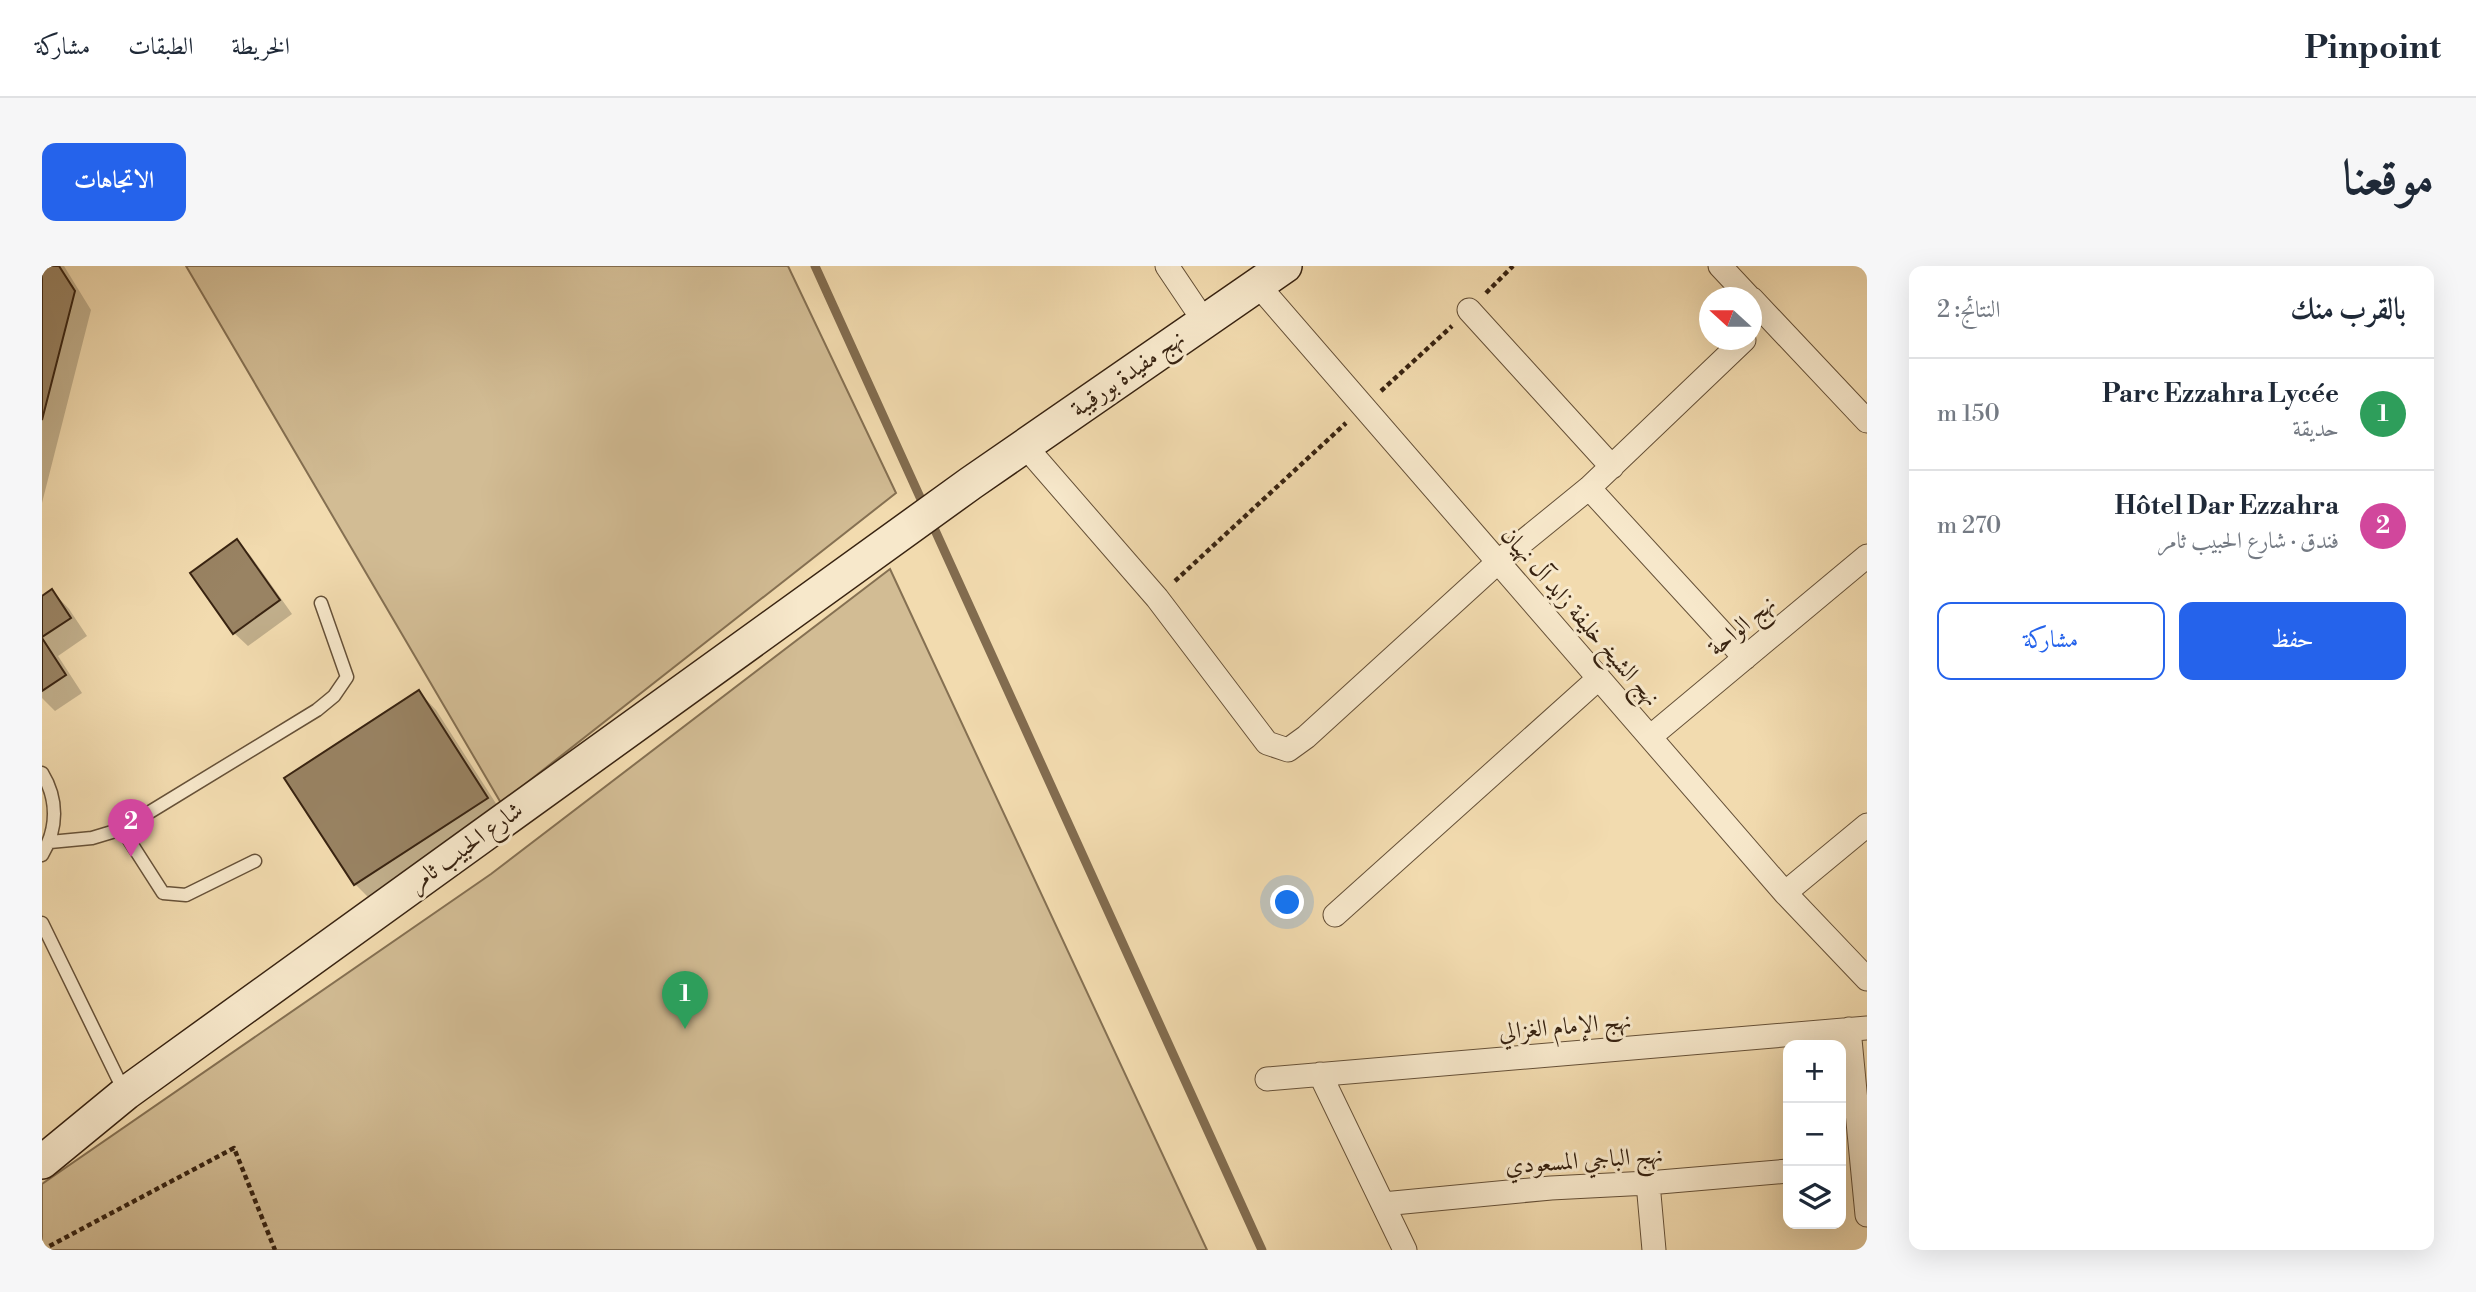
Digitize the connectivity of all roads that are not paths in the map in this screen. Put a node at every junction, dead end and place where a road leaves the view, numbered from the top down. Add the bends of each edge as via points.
1 (1167, 266) edge
2 (1285, 266) edge
3 (1720, 266) edge
4 (1258, 285) junction
5 (1740, 287) edge
6 (1469, 310) road end
7 (1204, 321) junction
8 (1762, 326) edge
9 (1734, 350) edge
10 (1867, 421) edge
11 (1025, 446) junction
12 (1612, 467) junction
13 (971, 483) joint
14 (1589, 488) junction
15 (1867, 556) edge
16 (1498, 562) junction
17 (321, 603) dead end
18 (1745, 658) junction
19 (1599, 678) junction
20 (1650, 737) junction
21 (42, 773) edge
22 (1867, 825) edge
23 (122, 829) junction
24 (50, 842) junction
25 (42, 855) edge
26 (255, 861) dead end
27 (1784, 893) junction
28 (1335, 915) dead end
29 (42, 923) edge
30 (1867, 979) edge
31 (1858, 1029) edge
32 (1320, 1074) junction
33 (1267, 1079) dead end
34 (126, 1093) junction
35 (42, 1161) edge
36 (1851, 1167) edge
37 (1783, 1171) edge
38 (1648, 1183) junction
39 (1383, 1204) junction
40 (1867, 1216) edge
41 (1405, 1250) edge
42 (1654, 1250) edge

1 - 7 street
2 - 4 street, نهج مفيدة بورقيبة
3 - 5 street
4 - 7 street, نهج مفيدة بورقيبة
4 - 16 street, نهج الشيخ خليفة زايد آل نهيان
6 - 12 street
7 - 11 street, نهج مفيدة بورقيبة
8 - 10 street
9 - 12 street
11 - 13 street, نهج مفيدة بورقيبة
11 - 16 street via 1157,598 1267,743 1288,750
12 - 14 street
13 - 34 street, شارع الحبيب ثامر
14 - 16 street
14 - 18 street
15 - 18 street, نهج الواحة
16 - 19 street, نهج الشيخ خليفة زايد آل نهيان
17 - 23 lane via 347,677 334,696
18 - 20 street, نهج الواحة
19 - 20 street, نهج الشيخ خليفة زايد آل نهيان
19 - 28 street
20 - 27 street, نهج الشيخ خليفة زايد آل نهيان
21 - 24 lane via 53,796 55,820
22 - 27 street
23 - 24 lane via 92,838
23 - 26 lane via 163,893 186,895
24 - 25 lane
27 - 30 street, نهج الشيخ خليفة زايد آل نهيان
29 - 34 lane
31 - 32 street, نهج الإمام الغزالي
31 - 36 street
32 - 33 street, نهج الإمام الغزالي
32 - 39 street
34 - 35 street, شارع الحبيب ثامر
36 - 40 street
37 - 38 street, نهج الباجي المسعودي
38 - 39 street, نهج الباجي المسعودي
38 - 42 street
39 - 41 street

